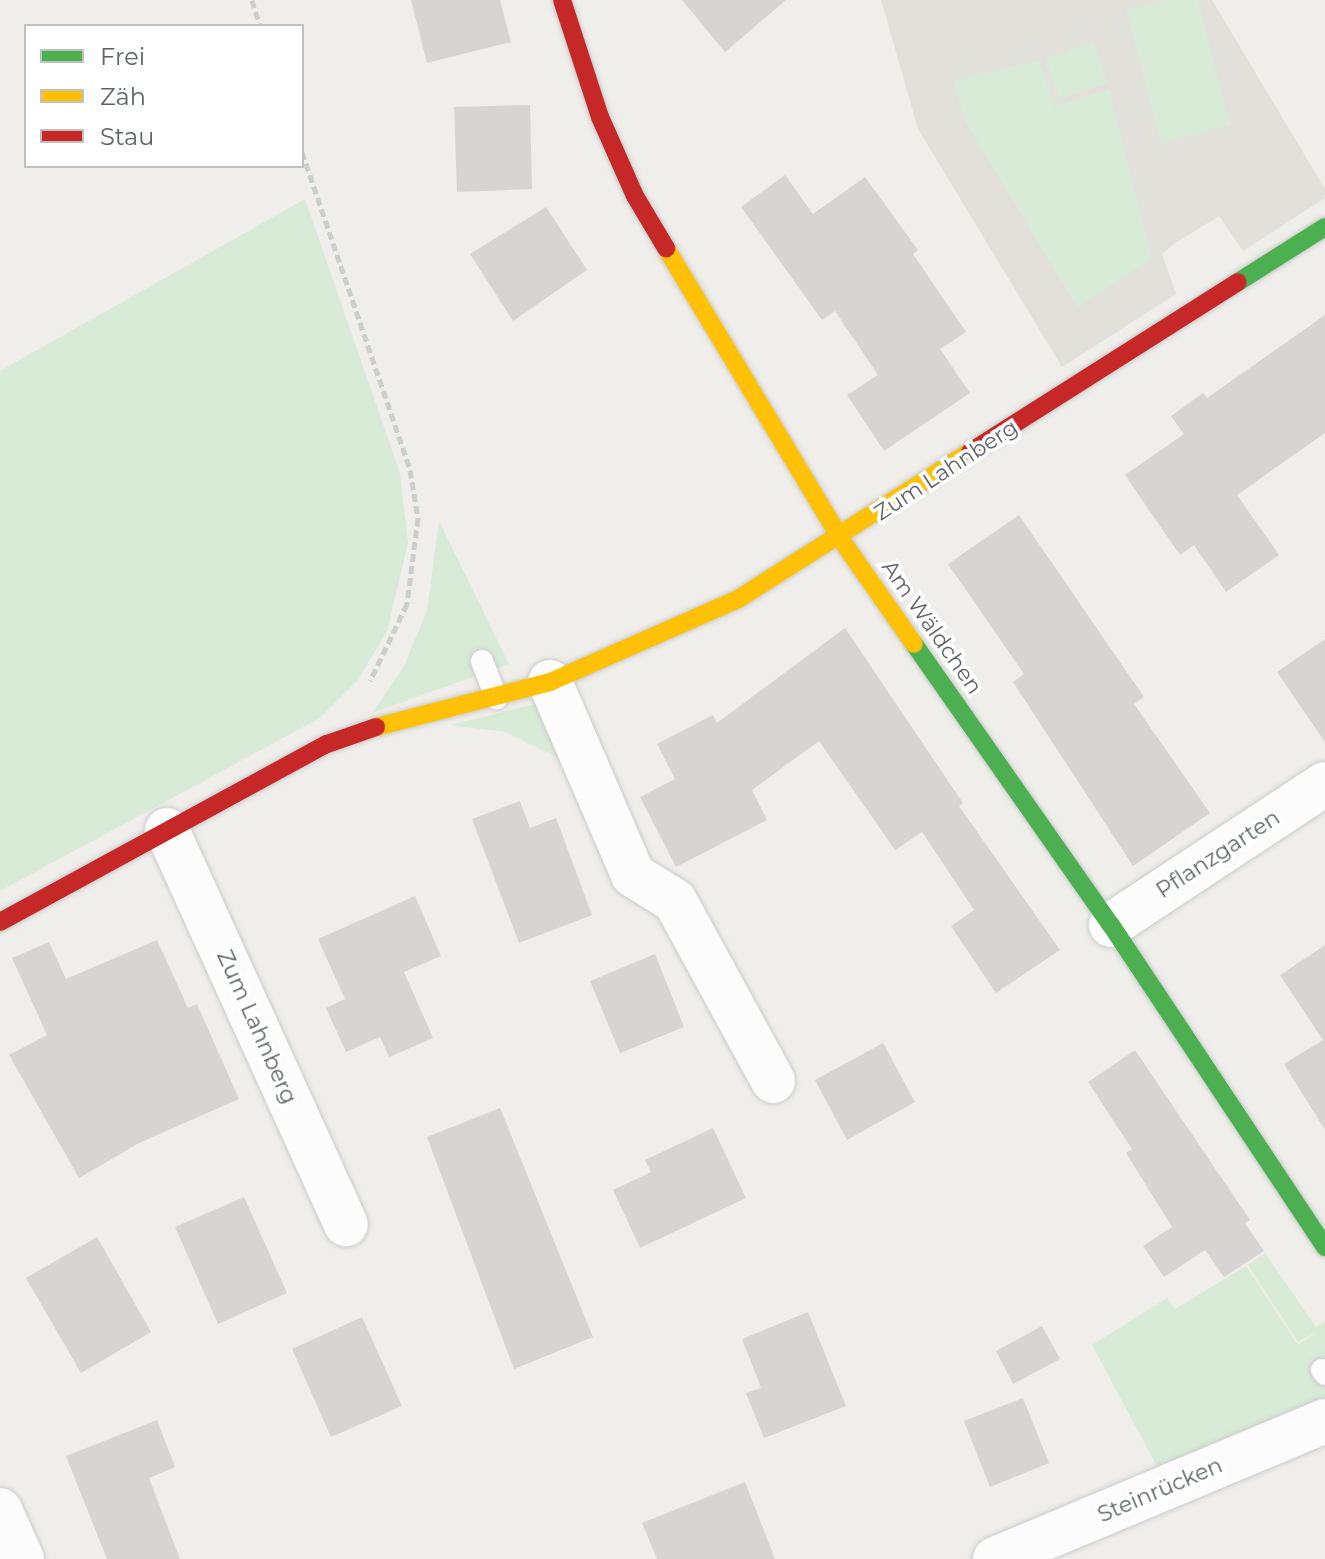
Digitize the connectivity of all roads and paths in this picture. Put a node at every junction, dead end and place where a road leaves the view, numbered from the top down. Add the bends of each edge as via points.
1 (252, 0) edge
2 (562, 0) edge
3 (259, 24) edge
4 (304, 158) edge
5 (1325, 227) edge
6 (840, 538) junction
7 (482, 661) dead end
8 (550, 682) junction
9 (367, 684) dead end
10 (496, 698) junction
11 (1325, 784) edge
12 (167, 830) junction
13 (0, 922) edge
14 (1111, 925) junction
15 (773, 1081) dead end
16 (346, 1224) dead end
17 (1321, 1234) edge
18 (1325, 1421) edge
19 (0, 1510) edge
20 (22, 1559) edge
21 (995, 1559) edge

1 - 3 path
2 - 6 street, Am Wäldchen via 600,117 635,196
4 - 9 path via 410,470 418,518 407,604
5 - 6 street, Zum Lahnberg
6 - 8 street, Zum Lahnberg via 700,620
6 - 14 street, Am Wäldchen
7 - 10 lane
8 - 10 street, Zum Lahnberg
8 - 15 street via 633,875 675,901
10 - 12 street, Zum Lahnberg via 384,724 327,744
11 - 14 street, Pflanzgarten
12 - 13 street, Zum Lahnberg
12 - 16 street, Zum Lahnberg
14 - 17 street, Am Wäldchen
18 - 21 street, Steinrücken
19 - 20 street

